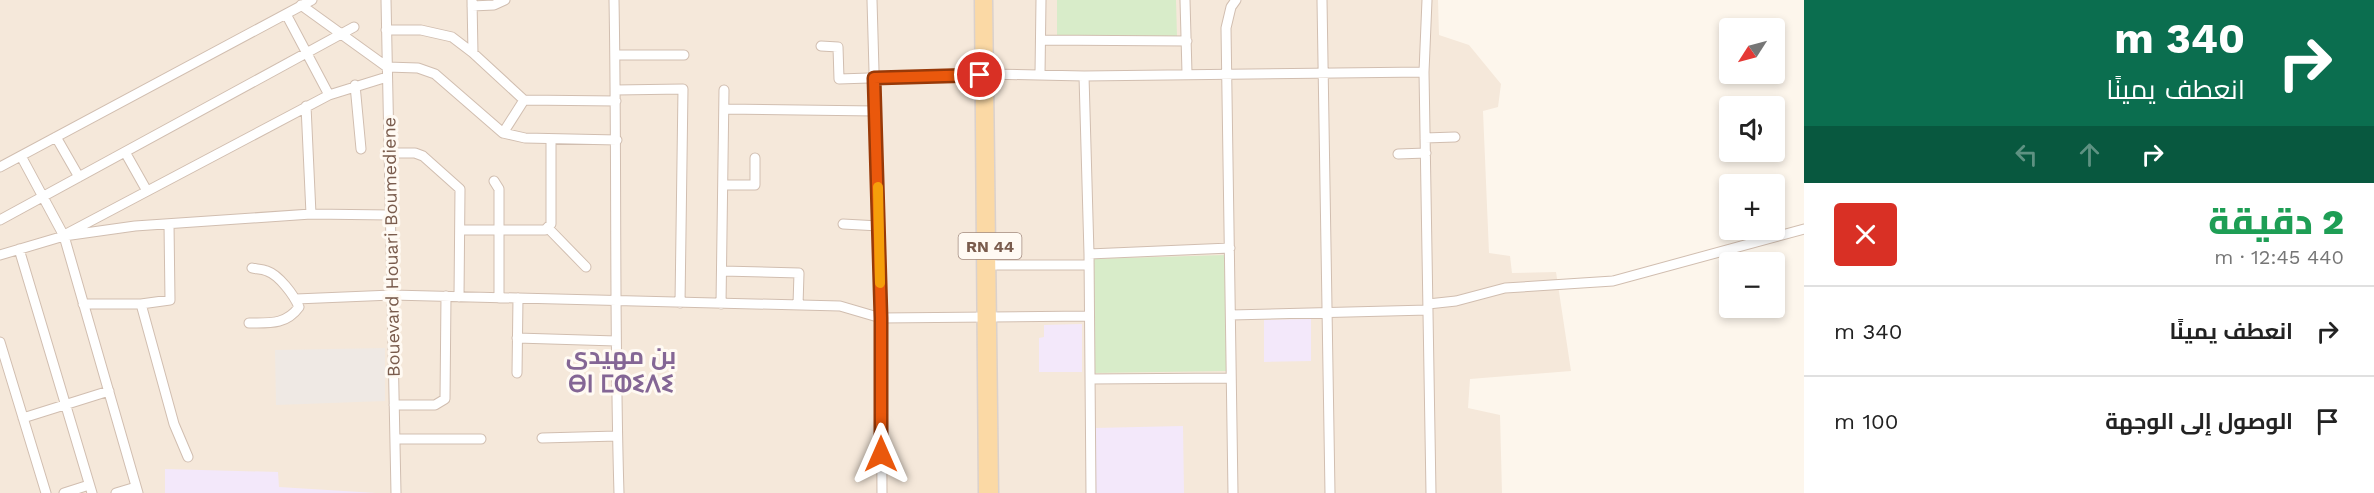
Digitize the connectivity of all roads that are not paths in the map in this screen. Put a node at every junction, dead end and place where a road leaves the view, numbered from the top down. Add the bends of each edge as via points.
1 (312, 0) edge
2 (386, 0) edge
3 (505, 0) edge
4 (614, 0) edge
5 (872, 0) edge
6 (980, 0) edge
7 (987, 0) edge
8 (1041, 0) edge
9 (1185, 0) edge
10 (1236, 0) edge
11 (1322, 0) edge
12 (1427, 0) edge
13 (472, 3) edge
14 (301, 5) junction
15 (286, 14) junction
16 (354, 27) dead end
17 (386, 30) junction
18 (340, 35) junction
19 (1041, 40) junction
20 (1187, 41) junction
21 (821, 46) dead end
22 (307, 53) junction
23 (473, 53) junction
24 (684, 54) dead end
25 (615, 55) junction
26 (387, 72) junction
27 (1424, 72) junction
28 (1187, 73) junction
29 (1227, 73) junction
30 (1324, 73) junction
31 (1041, 74) junction
32 (984, 75) junction
33 (1084, 76) junction
34 (874, 78) junction
35 (356, 85) junction
36 (616, 90) junction
37 (724, 90) dead end
38 (329, 95) junction
39 (525, 100) junction
40 (616, 101) junction
41 (306, 106) junction
42 (724, 109) junction
43 (875, 111) junction
44 (503, 133) junction
45 (56, 137) junction
46 (1455, 137) dead end
47 (1425, 138) junction
48 (551, 139) junction
49 (617, 140) junction
50 (361, 149) dead end
51 (125, 152) junction
52 (389, 153) junction
53 (1426, 153) junction
54 (1398, 154) dead end
55 (21, 156) junction
56 (755, 158) dead end
57 (0, 168) edge
58 (79, 177) junction
59 (494, 181) dead end
60 (723, 185) junction
61 (147, 191) junction
62 (43, 197) junction
63 (311, 214) junction
64 (390, 215) junction
65 (0, 220) edge
66 (169, 224) junction
67 (843, 224) dead end
68 (879, 226) junction
69 (548, 228) junction
70 (1804, 229) edge
71 (461, 230) junction
72 (498, 230) junction
73 (64, 236) junction
74 (1230, 248) junction
75 (19, 249) junction
76 (1089, 254) junction
77 (0, 255) edge
78 (991, 265) junction
79 (1089, 265) junction
80 (586, 267) dead end
81 (252, 268) dead end
82 (722, 271) junction
83 (392, 295) junction
84 (446, 296) junction
85 (459, 297) junction
86 (498, 298) junction
87 (518, 298) junction
88 (296, 299) junction
89 (615, 301) junction
90 (680, 303) junction
91 (83, 304) junction
92 (141, 304) junction
93 (721, 304) junction
94 (798, 305) junction
95 (1428, 307) junction
96 (1327, 313) junction
97 (1230, 315) junction
98 (1089, 316) junction
99 (881, 318) junction
100 (986, 318) junction
101 (249, 323) dead end
102 (517, 338) junction
103 (616, 341) junction
104 (0, 342) edge
105 (517, 372) dead end
106 (1231, 378) junction
107 (1090, 379) junction
108 (109, 391) junction
109 (65, 405) junction
110 (394, 405) junction
111 (23, 418) junction
112 (617, 436) junction
113 (542, 438) dead end
114 (395, 439) junction
115 (481, 439) dead end
116 (188, 457) dead end
117 (90, 489) edge
118 (137, 490) edge
119 (46, 493) edge
120 (64, 493) edge
121 (116, 493) edge
122 (396, 493) edge
123 (619, 493) edge
124 (882, 493) edge
125 (984, 493) edge
126 (993, 493) edge
127 (1091, 493) edge
128 (1233, 493) edge
129 (1330, 493) edge
130 (1431, 493) edge

1 - 14 street
2 - 17 street, Bouevard Houari Boumediene
3 - 13 street via 494,5
4 - 25 street
5 - 34 street
6 - 32 main road, RN 44
7 - 32 main road, RN 44
8 - 19 street
9 - 20 street
10 - 29 street via 1226,28
11 - 30 street
12 - 27 street
13 - 23 street
14 - 15 street
14 - 18 street
15 - 22 street
15 - 45 street
16 - 18 street
17 - 23 street via 443,33
17 - 26 street, Bouevard Houari Boumediene
18 - 22 street
18 - 26 street
19 - 20 street
19 - 31 street
20 - 28 street
21 - 34 street via 838,47 839,79
22 - 38 street
22 - 51 street
23 - 39 street
24 - 25 street
25 - 36 street
26 - 35 street
26 - 44 street via 418,68 435,74
26 - 52 street, Bouevard Houari Boumediene
27 - 30 street
27 - 47 street
28 - 29 street
28 - 33 street
29 - 30 street
29 - 74 street
30 - 96 street
31 - 32 street
31 - 33 street
32 - 34 street
32 - 78 main road, RN 44
32 - 100 main road, RN 44
33 - 76 street
34 - 43 street
35 - 38 street
35 - 50 street
36 - 40 street
36 - 90 street via 683,89
37 - 42 street
38 - 41 street
39 - 40 street
39 - 44 street
40 - 49 street
41 - 61 street
41 - 63 street
42 - 43 street
42 - 60 street
43 - 68 street
44 - 48 street
45 - 55 street
45 - 58 street
46 - 47 street
47 - 53 street
48 - 49 street
48 - 69 street
49 - 89 street
51 - 58 street
51 - 61 street
52 - 64 street, Bouevard Houari Boumediene
52 - 71 street via 423,156 457,185 462,194
53 - 54 street
53 - 95 street
55 - 57 street
55 - 62 street
56 - 60 street via 755,185
58 - 62 street
59 - 72 street via 499,189
60 - 82 street
61 - 73 street
62 - 65 street
62 - 73 street
63 - 64 street
63 - 66 street
64 - 83 street, Bouevard Houari Boumediene
66 - 73 street
66 - 92 street via 170,300
67 - 68 street
68 - 99 street
69 - 72 street
69 - 80 street
70 - 95 street via 1612,281 1505,288
71 - 72 street
71 - 85 street
72 - 86 street
73 - 75 street
73 - 91 street
74 - 76 street
74 - 97 street
75 - 77 street
75 - 109 street
76 - 79 street
78 - 79 street
78 - 100 main road, RN 44
79 - 98 street
81 - 88 street via 268,271
82 - 93 street
82 - 94 street via 799,273
83 - 84 street
83 - 88 street
83 - 110 street, Bouevard Houari Boumediene
84 - 85 street
84 - 110 street via 445,399 435,405
85 - 86 street
86 - 87 street
87 - 89 street
87 - 102 street
88 - 101 street via 299,307 286,319
89 - 90 street
89 - 103 street
90 - 93 street
91 - 92 street
91 - 108 street
92 - 116 street via 174,424
93 - 94 street
94 - 99 street via 840,306
95 - 96 street
95 - 130 street
96 - 97 street
96 - 129 street
97 - 106 street
98 - 100 street
98 - 107 street
99 - 100 street
99 - 124 street
100 - 125 main road, RN 44
100 - 126 main road, RN 44
102 - 103 street
102 - 105 street
103 - 112 street
104 - 111 street
106 - 107 street
106 - 128 street
107 - 127 street
108 - 109 street
108 - 118 street
109 - 111 street
109 - 117 street
110 - 114 street, Bouevard Houari Boumediene
111 - 119 street
112 - 113 street
112 - 123 street
114 - 115 street
114 - 122 street, Bouevard Houari Boumediene
117 - 120 street
118 - 121 street

